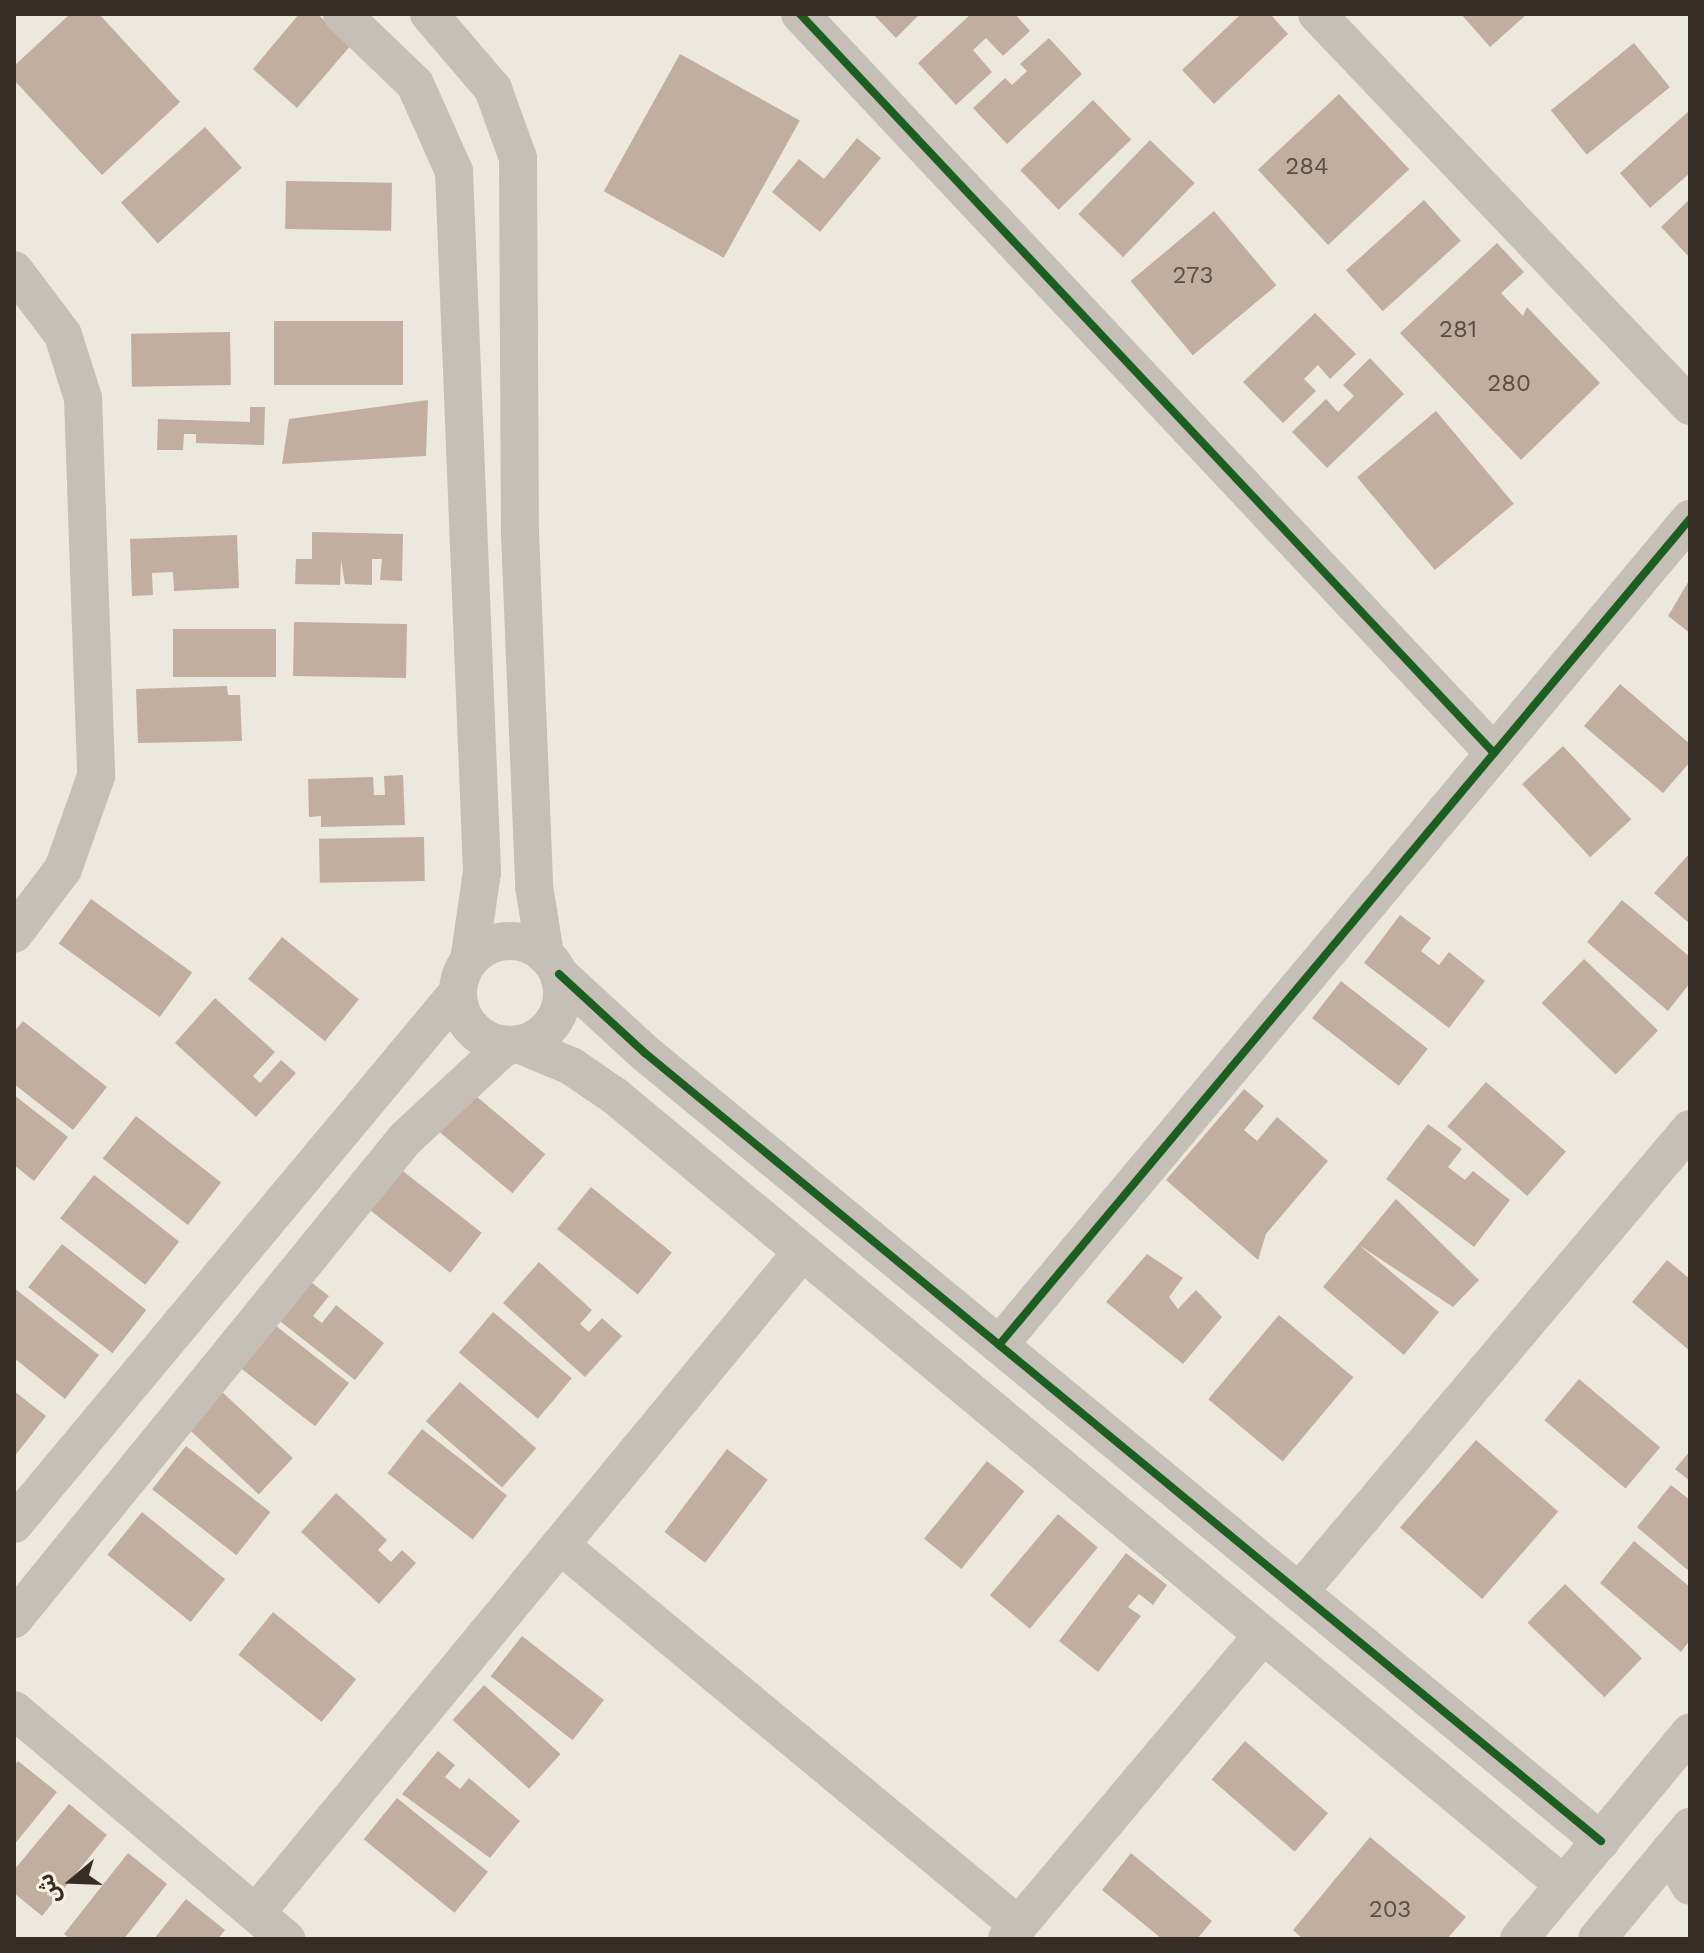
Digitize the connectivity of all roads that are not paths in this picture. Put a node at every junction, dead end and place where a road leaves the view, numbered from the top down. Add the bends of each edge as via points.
1 (342, 14) edge
2 (800, 14) edge
3 (1317, 14) edge
4 (447, 20) edge
5 (14, 270) edge
6 (1690, 406) edge
7 (1690, 519) edge
8 (1494, 753) junction
9 (14, 934) edge
10 (552, 964) junction
11 (463, 977) junction
12 (513, 1046) junction
13 (1690, 1129) edge
14 (802, 1252) junction
15 (999, 1345) junction
16 (14, 1524) edge
17 (560, 1545) junction
18 (1299, 1592) junction
19 (14, 1619) edge
20 (1263, 1635) junction
21 (14, 1710) edge
22 (1690, 1732) edge
23 (1680, 1839) edge
24 (1601, 1841) junction
25 (1564, 1885) junction
26 (1690, 1886) edge
27 (256, 1913) junction
28 (1013, 1932) edge
29 (286, 1939) edge
30 (1519, 1939) edge
31 (1597, 1939) edge

1 - 11 street via 415,84 454,171 482,872
2 - 8 street
3 - 6 street
4 - 10 street via 508,122 522,195 520,533 534,886
5 - 9 street via 63,335 83,398 96,776 63,869
7 - 8 street
8 - 15 street
10 - 11 street via 505,941
10 - 12 street via 560,1010 538,1038
10 - 15 street
11 - 12 street via 466,1022
11 - 16 street
12 - 14 street via 605,1088
12 - 19 street via 405,1139
13 - 18 street
14 - 17 street
14 - 20 street
15 - 18 street
17 - 27 street
17 - 28 street
18 - 24 street
20 - 25 street
20 - 28 street
21 - 27 street
22 - 24 street
23 - 26 street
23 - 31 street
24 - 25 street
25 - 30 street
27 - 29 street

